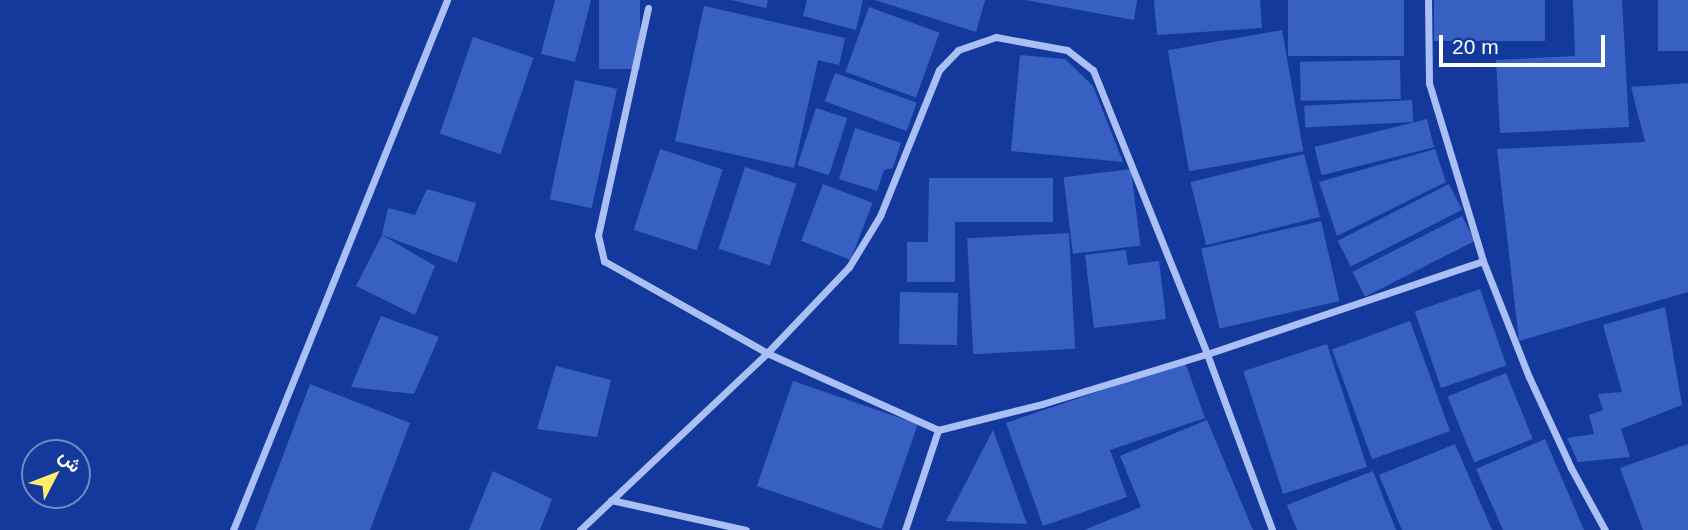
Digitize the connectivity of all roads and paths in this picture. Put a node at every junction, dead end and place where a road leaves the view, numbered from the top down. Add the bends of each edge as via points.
1 (447, 0) edge
2 (1428, 0) edge
3 (648, 8) dead end
4 (1483, 261) junction
5 (767, 353) junction
6 (1207, 354) junction
7 (938, 430) junction
8 (611, 500) junction
9 (233, 530) edge
10 (580, 530) edge
11 (746, 530) edge
12 (905, 530) edge
13 (1272, 530) edge
14 (1605, 530) edge

1 - 9 street
2 - 4 street via 1429,83
3 - 5 street via 598,235 604,261
4 - 6 street
4 - 14 street via 1529,377
5 - 6 street via 819,301 855,257 880,216 939,70 958,50 996,37 1066,50 1093,70
5 - 7 street
5 - 8 street
6 - 7 street
6 - 13 street
7 - 12 street
8 - 10 street
8 - 11 street

